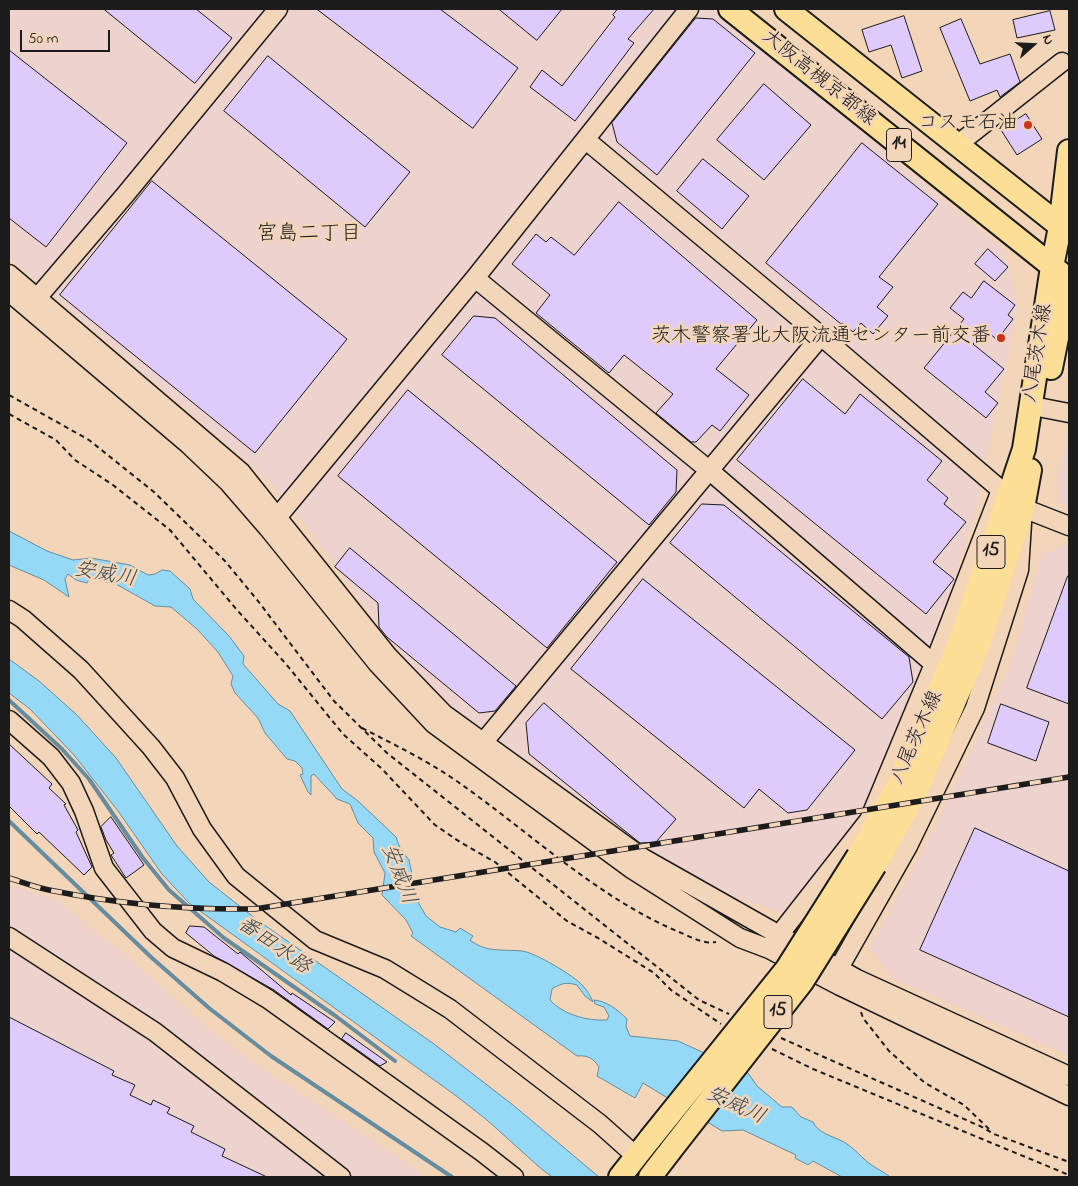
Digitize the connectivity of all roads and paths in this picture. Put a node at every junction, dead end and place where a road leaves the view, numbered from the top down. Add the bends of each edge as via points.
1 (278, 9) edge
2 (689, 9) edge
3 (730, 9) edge
4 (786, 9) edge
5 (1062, 62) dead end
6 (586, 140) junction
7 (958, 145) junction
8 (1069, 151) edge
9 (1065, 230) edge
10 (9, 274) edge
11 (1065, 276) edge
12 (474, 278) junction
13 (9, 292) edge
14 (37, 298) junction
15 (821, 336) junction
16 (9, 395) edge
17 (1043, 408) junction
18 (1069, 413) edge
19 (9, 414) edge
20 (1024, 449) junction
21 (710, 470) junction
22 (1000, 490) junction
23 (1023, 508) junction
24 (273, 522) junction
25 (989, 522) junction
26 (1069, 526) edge
27 (983, 576) junction
28 (9, 610) edge
29 (934, 664) junction
30 (9, 720) edge
31 (360, 727) junction
32 (479, 748) junction
33 (866, 860) junction
34 (9, 937) edge
35 (740, 938) junction
36 (774, 942) junction
37 (839, 968) junction
38 (855, 993) junction
39 (736, 1017) dead end
40 (727, 1027) dead end
41 (781, 1038) dead end
42 (770, 1048) dead end
43 (1069, 1076) edge
44 (1069, 1096) edge
45 (994, 1134) junction
46 (633, 1161) edge
47 (1069, 1162) edge
48 (1069, 1176) edge
49 (341, 1177) edge
50 (514, 1177) edge
51 (650, 1177) edge

1 - 14 street
2 - 6 street
3 - 11 main road, 大阪高槻京都線 / 14
4 - 7 main road, 大阪高槻京都線 / 14
5 - 7 street
6 - 12 street
6 - 15 street
7 - 9 main road, 大阪高槻京都線 / 14
8 - 9 main road, 八尾茨木線
9 - 11 main road, 八尾茨木線 / 15
10 - 14 street
11 - 17 main road, 八尾茨木線 / 15
11 - 20 main road, 八尾茨木線 / 15
12 - 21 street
12 - 24 street
13 - 24 street via 188,444
14 - 24 street via 242,472
15 - 21 street
15 - 22 street
16 - 31 path via 89,440 154,492 225,561 334,701
17 - 18 street
17 - 23 main road, 八尾茨木線 / 15
19 - 40 path via 56,440 75,460 170,530 342,734 382,769 435,825 495,862 567,922 654,974
20 - 22 main road
20 - 27 main road, 八尾茨木線 / 15
21 - 29 street
21 - 32 street
22 - 25 street
23 - 26 street
23 - 33 main road, 八尾茨木線 / 15 via 978,647 915,794
23 - 37 street via 1019,570 975,708 908,846
24 - 32 street via 377,663 434,724
25 - 27 main road
25 - 29 street
27 - 33 main road, 八尾茨木線 / 15 via 960,641
28 - 46 street via 80,670 151,747 174,778 202,829 236,876 316,940 385,969 450,1009 600,1124
29 - 36 street via 869,820
30 - 50 street via 51,757 72,783 104,868 153,931 173,948 224,972 268,999
31 - 35 path via 430,763 594,883 658,924 707,943
31 - 39 path via 401,764 699,1000
32 - 35 street via 633,870
32 - 36 street
33 - 46 main road, 八尾茨木線 / 15, bridge via 786,970
33 - 51 main road, 八尾茨木線 / 15, bridge via 802,982
34 - 49 street via 155,1032
35 - 36 street
36 - 37 street
36 - 38 street
37 - 43 street
38 - 44 street
38 - 45 path via 863,1018 889,1051 925,1083 964,1105
41 - 45 path
42 - 48 path
45 - 47 path

